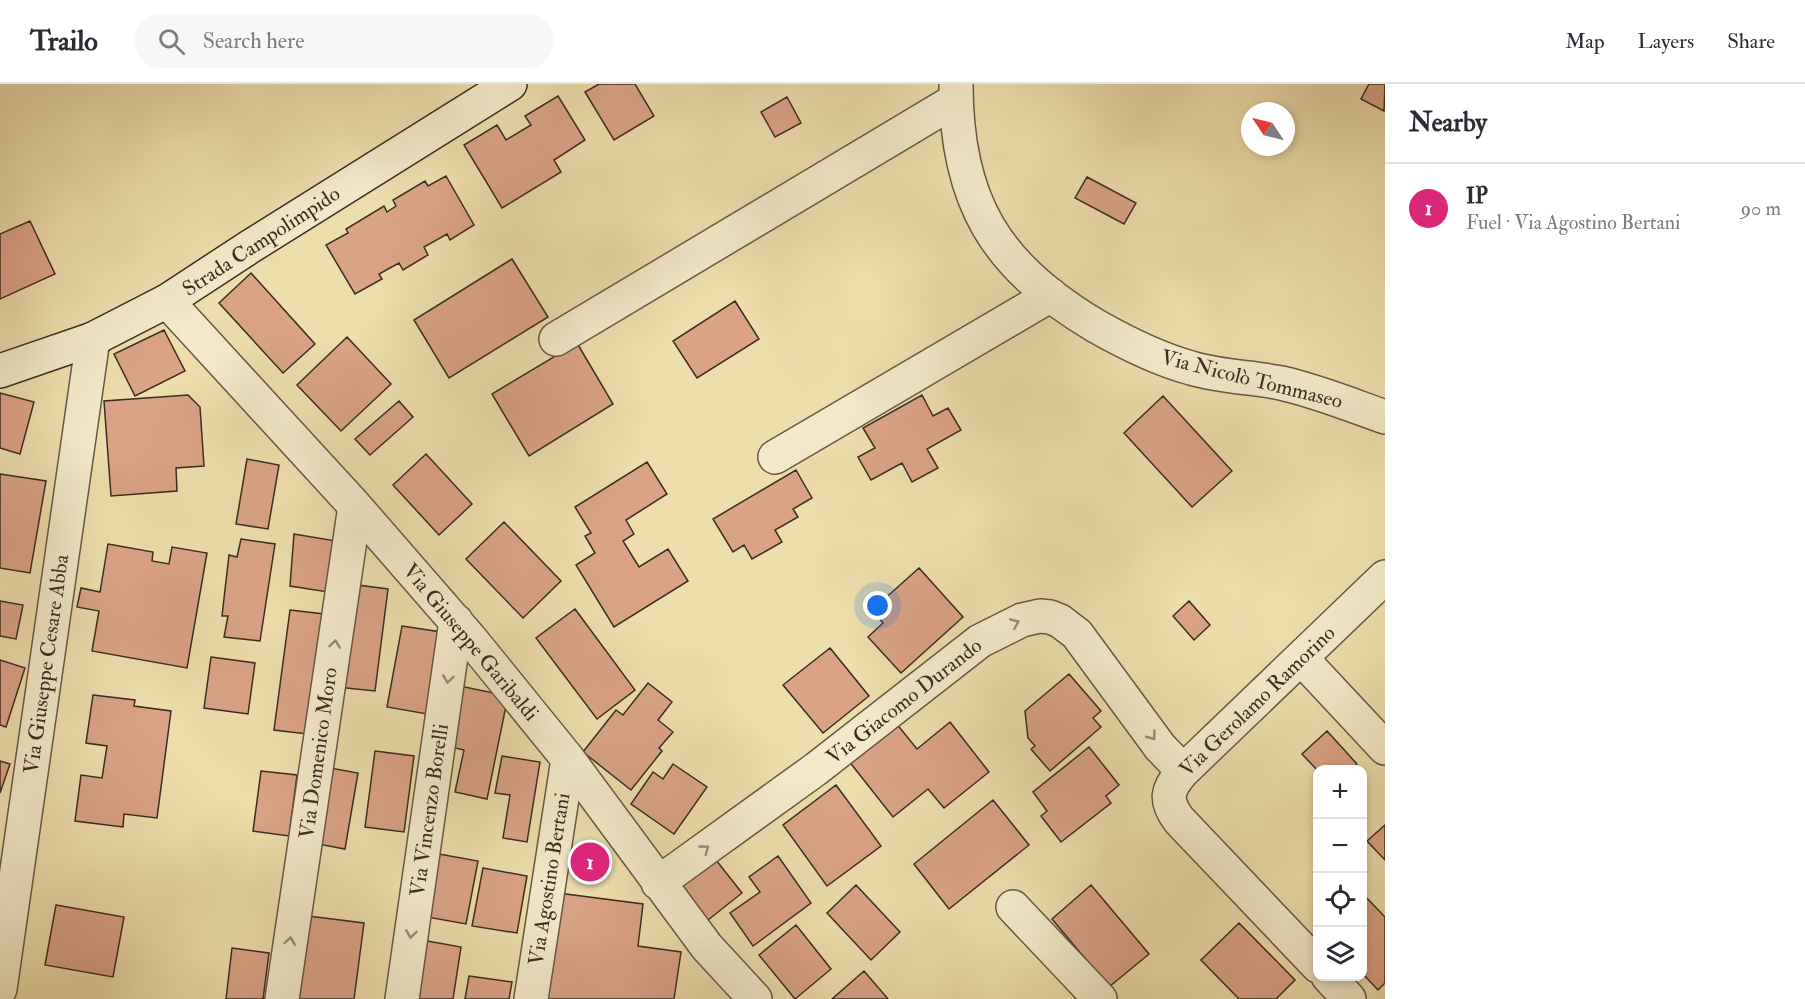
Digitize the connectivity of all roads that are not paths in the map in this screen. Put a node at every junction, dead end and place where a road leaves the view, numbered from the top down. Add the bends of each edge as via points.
1 (510, 84) edge
2 (956, 92) edge
3 (1051, 296) junction
4 (167, 301) junction
5 (93, 339) junction
6 (556, 339) dead end
7 (0, 371) edge
8 (1385, 417) edge
9 (775, 457) dead end
10 (355, 506) junction
11 (1385, 576) edge
12 (456, 621) junction
13 (1301, 658) junction
14 (1385, 748) edge
15 (568, 759) junction
16 (1183, 771) junction
17 (658, 883) junction
18 (1013, 907) dead end
19 (1313, 962) edge
20 (1333, 981) edge
21 (0, 989) edge
22 (740, 992) edge
23 (282, 999) edge
24 (402, 999) edge
25 (531, 999) edge
26 (1100, 999) edge
27 (1349, 999) edge

1 - 4 street, Strada Campolimpido
2 - 3 street, Via Nicolò Tommaseo via 962,157 977,205 1009,257
2 - 6 street
3 - 8 street, Via Nicolò Tommaseo via 1112,335 1158,357 1205,372 1296,387
3 - 9 street
4 - 5 street, Strada Campolimpido
4 - 10 street, Via Giuseppe Garibaldi
5 - 7 street, Strada Campolimpido
5 - 21 street, Via Giuseppe Cesare Abba
10 - 12 street, Via Giuseppe Garibaldi
23 -> 10 street, Via Domenico Moro
11 - 13 street, Via Gerolamo Ramorino
12 - 15 street, Via Giuseppe Garibaldi
12 -> 24 street, Via Vincenzo Borelli
13 - 14 street
13 - 16 street, Via Gerolamo Ramorino
15 - 17 street, Via Giuseppe Garibaldi
15 - 25 street, Via Agostino Bertani
17 -> 16 street, Via Giacomo Durando via 816,769 970,647 1030,618 1050,617 1077,634 1160,747
16 - 19 street, Via Gerolamo Ramorino via 1169,796 1173,812
17 - 22 street, Via Giuseppe Garibaldi
18 - 26 street
20 - 27 street

